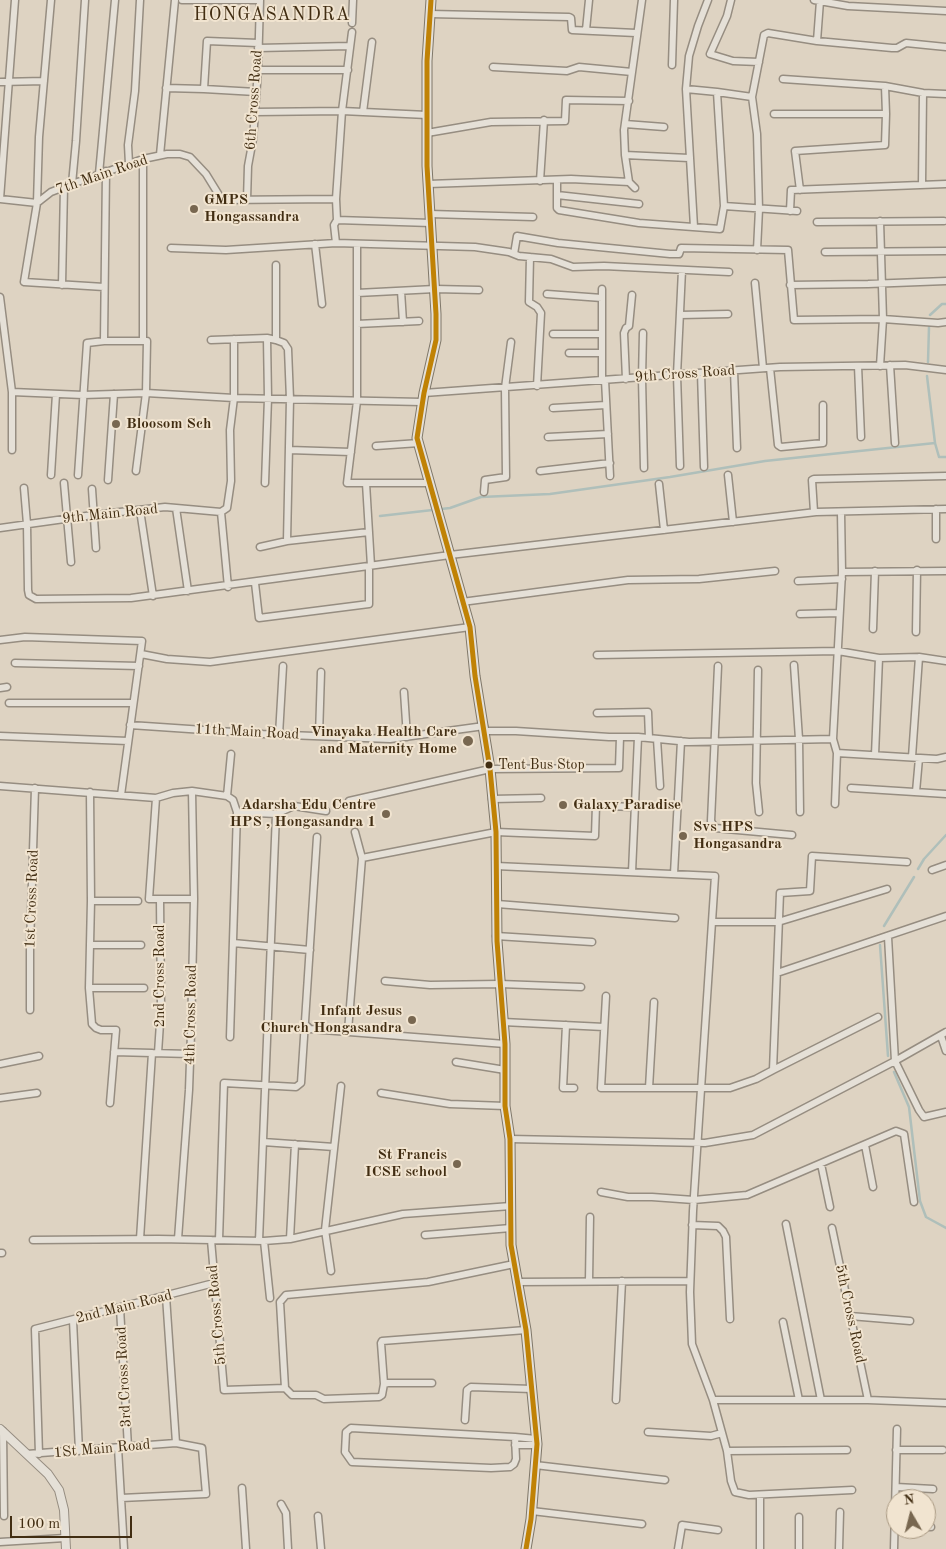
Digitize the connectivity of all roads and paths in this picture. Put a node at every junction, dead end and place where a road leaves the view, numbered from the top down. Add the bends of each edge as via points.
1 (15, 0) edge
2 (51, 0) edge
3 (85, 0) edge
4 (115, 0) edge
5 (140, 0) edge
6 (175, 0) edge
7 (182, 0) edge
8 (260, 0) edge
9 (353, 0) edge
10 (431, 0) edge
11 (590, 0) edge
12 (642, 0) edge
13 (674, 0) edge
14 (708, 0) edge
15 (731, 0) edge
16 (817, 1) edge
17 (946, 11) edge
18 (430, 14) junction
19 (352, 23) dead end
20 (586, 30) junction
21 (352, 32) dead end
22 (636, 32) junction
23 (817, 41) junction
24 (372, 42) dead end
25 (258, 46) junction
26 (350, 46) junction
27 (946, 47) edge
28 (759, 62) junction
29 (672, 65) dead end
30 (493, 68) dead end
31 (258, 70) junction
32 (348, 70) junction
33 (632, 72) junction
34 (783, 79) dead end
35 (9, 81) junction
36 (44, 81) junction
37 (0, 82) edge
38 (885, 86) junction
39 (166, 88) junction
40 (204, 89) junction
41 (686, 89) junction
42 (256, 92) junction
43 (717, 92) junction
44 (923, 93) junction
45 (946, 94) edge
46 (752, 97) junction
47 (629, 101) junction
48 (342, 110) junction
49 (255, 112) junction
50 (363, 112) junction
51 (774, 114) dead end
52 (886, 114) junction
53 (427, 115) junction
54 (544, 120) junction
55 (625, 124) junction
56 (664, 127) dead end
57 (427, 133) junction
58 (2, 153) edge
59 (625, 155) junction
60 (160, 156) junction
61 (690, 158) junction
62 (143, 159) junction
63 (129, 164) junction
64 (106, 171) junction
65 (99, 174) junction
66 (556, 180) junction
67 (540, 181) junction
68 (629, 182) junction
69 (72, 184) junction
70 (428, 184) junction
71 (922, 184) junction
72 (946, 184) edge
73 (64, 187) junction
74 (634, 188) dead end
75 (800, 190) junction
76 (557, 195) junction
77 (0, 199) edge
78 (336, 199) junction
79 (247, 200) junction
80 (37, 203) junction
81 (639, 204) dead end
82 (724, 206) junction
83 (759, 209) junction
84 (533, 216) dead end
85 (430, 218) junction
86 (337, 220) junction
87 (880, 221) junction
88 (944, 221) dead end
89 (817, 222) dead end
90 (694, 227) junction
91 (336, 243) junction
92 (315, 244) junction
93 (357, 244) junction
94 (432, 247) junction
95 (172, 248) dead end
96 (757, 250) junction
97 (880, 251) junction
98 (946, 251) edge
99 (825, 252) dead end
100 (514, 254) junction
101 (530, 257) junction
102 (276, 264) dead end
103 (682, 270) junction
104 (729, 272) dead end
105 (946, 281) edge
106 (755, 283) dead end
107 (882, 284) junction
108 (62, 285) junction
109 (790, 285) junction
110 (104, 287) junction
111 (435, 289) junction
112 (602, 289) dead end
113 (479, 290) dead end
114 (400, 291) junction
115 (357, 293) junction
116 (548, 294) dead end
117 (632, 295) dead end
118 (0, 297) edge
119 (602, 298) junction
120 (322, 304) dead end
121 (680, 314) junction
122 (728, 314) dead end
123 (883, 319) junction
124 (403, 322) junction
125 (419, 322) dead end
126 (946, 322) edge
127 (357, 324) junction
128 (643, 333) dead end
129 (553, 334) dead end
130 (602, 334) junction
131 (267, 338) junction
132 (143, 340) junction
133 (211, 340) dead end
134 (234, 340) junction
135 (276, 340) junction
136 (104, 341) junction
137 (511, 342) dead end
138 (569, 353) dead end
139 (602, 353) junction
140 (890, 365) junction
141 (858, 366) junction
142 (880, 366) junction
143 (767, 368) junction
144 (946, 370) edge
145 (734, 371) junction
146 (701, 373) junction
147 (678, 375) junction
148 (642, 378) junction
149 (626, 379) junction
150 (603, 380) junction
151 (537, 386) junction
152 (505, 388) junction
153 (12, 392) junction
154 (56, 394) junction
155 (114, 394) junction
156 (146, 394) junction
157 (83, 395) junction
158 (234, 398) junction
159 (268, 398) junction
160 (423, 398) junction
161 (290, 399) junction
162 (357, 400) junction
163 (606, 405) junction
164 (823, 405) dead end
165 (553, 408) dead end
166 (608, 434) junction
167 (548, 437) dead end
168 (862, 437) dead end
169 (418, 443) junction
170 (895, 443) dead end
171 (376, 446) dead end
172 (737, 448) dead end
173 (12, 450) dead end
174 (289, 450) junction
175 (351, 452) junction
176 (610, 463) junction
177 (680, 466) dead end
178 (704, 467) dead end
179 (644, 468) dead end
180 (136, 471) dead end
181 (540, 471) dead end
182 (51, 475) dead end
183 (78, 475) dead end
184 (728, 475) dead end
185 (610, 476) dead end
186 (946, 476) edge
187 (108, 480) dead end
188 (64, 483) dead end
189 (265, 483) dead end
190 (366, 483) junction
191 (430, 483) junction
192 (658, 484) dead end
193 (24, 488) dead end
194 (92, 489) dead end
195 (484, 492) dead end
196 (176, 508) junction
197 (936, 509) junction
198 (946, 509) edge
199 (140, 510) junction
200 (221, 512) junction
201 (814, 512) junction
202 (841, 512) junction
203 (93, 515) junction
204 (67, 518) junction
205 (733, 522) junction
206 (27, 524) junction
207 (0, 528) edge
208 (664, 530) junction
209 (369, 532) junction
210 (936, 539) dead end
211 (287, 541) junction
212 (96, 548) dead end
213 (260, 548) dead end
214 (450, 555) junction
215 (71, 562) dead end
216 (370, 567) junction
217 (917, 570) junction
218 (775, 571) dead end
219 (875, 571) junction
220 (946, 571) edge
221 (842, 575) junction
222 (798, 581) dead end
223 (255, 583) junction
224 (228, 586) junction
225 (188, 591) junction
226 (154, 596) junction
227 (462, 602) junction
228 (839, 612) junction
229 (800, 614) dead end
230 (470, 627) junction
231 (874, 629) dead end
232 (916, 632) dead end
233 (0, 640) edge
234 (838, 651) junction
235 (141, 654) junction
236 (597, 655) dead end
237 (919, 657) junction
238 (879, 658) junction
239 (946, 661) edge
240 (14, 663) dead end
241 (794, 665) dead end
242 (139, 666) junction
243 (283, 666) dead end
244 (718, 666) dead end
245 (758, 670) dead end
246 (321, 672) dead end
247 (404, 692) dead end
248 (9, 703) dead end
249 (134, 703) junction
250 (597, 713) dead end
251 (130, 725) junction
252 (484, 729) junction
253 (279, 735) junction
254 (0, 736) edge
255 (319, 736) junction
256 (408, 737) junction
257 (620, 737) junction
258 (638, 737) junction
259 (649, 738) junction
260 (657, 739) junction
261 (799, 739) junction
262 (833, 739) junction
263 (756, 740) junction
264 (128, 741) junction
265 (681, 741) junction
266 (716, 741) junction
267 (837, 753) junction
268 (231, 754) dead end
269 (875, 755) junction
270 (946, 757) edge
271 (915, 758) junction
272 (490, 769) junction
273 (0, 786) edge
274 (660, 786) dead end
275 (35, 788) junction
276 (851, 788) dead end
277 (192, 791) junction
278 (90, 792) junction
279 (916, 792) junction
280 (121, 794) junction
281 (946, 794) edge
282 (226, 796) junction
283 (156, 798) junction
284 (492, 798) junction
285 (541, 798) dead end
286 (348, 801) dead end
287 (835, 804) dead end
288 (596, 805) dead end
289 (606, 806) dead end
290 (635, 808) junction
291 (326, 811) dead end
292 (237, 812) junction
293 (759, 812) dead end
294 (800, 812) dead end
295 (276, 814) junction
296 (355, 832) dead end
297 (496, 832) junction
298 (792, 835) dead end
299 (317, 838) dead end
300 (362, 858) junction
301 (907, 862) dead end
302 (946, 865) edge
303 (496, 866) junction
304 (932, 870) dead end
305 (632, 872) junction
306 (674, 874) junction
307 (886, 889) dead end
308 (160, 898) junction
309 (194, 899) junction
310 (91, 901) junction
311 (138, 901) dead end
312 (497, 904) junction
313 (946, 916) edge
314 (676, 918) dead end
315 (946, 920) edge
316 (712, 922) junction
317 (778, 922) junction
318 (496, 936) junction
319 (888, 936) junction
320 (592, 942) dead end
321 (233, 943) junction
322 (90, 945) junction
323 (142, 945) dead end
324 (270, 946) junction
325 (310, 950) junction
326 (777, 973) junction
327 (385, 981) dead end
328 (500, 984) junction
329 (581, 987) dead end
330 (90, 988) junction
331 (144, 988) dead end
332 (606, 996) dead end
333 (654, 1002) dead end
334 (30, 1010) dead end
335 (878, 1018) dead end
336 (503, 1022) junction
337 (566, 1025) junction
338 (306, 1026) junction
339 (604, 1027) junction
340 (348, 1031) junction
341 (943, 1034) edge
342 (230, 1037) dead end
343 (505, 1044) junction
344 (946, 1051) edge
345 (114, 1052) junction
346 (155, 1053) junction
347 (190, 1054) junction
348 (39, 1056) dead end
349 (895, 1061) junction
350 (456, 1062) dead end
351 (0, 1064) edge
352 (505, 1070) junction
353 (773, 1070) junction
354 (264, 1084) junction
355 (341, 1086) dead end
356 (574, 1088) dead end
357 (649, 1088) junction
358 (702, 1088) junction
359 (382, 1093) dead end
360 (37, 1094) dead end
361 (0, 1098) edge
362 (110, 1103) dead end
363 (506, 1106) junction
364 (946, 1112) edge
365 (510, 1139) junction
366 (263, 1142) junction
367 (698, 1142) junction
368 (295, 1144) junction
369 (865, 1145) junction
370 (334, 1147) junction
371 (822, 1164) junction
372 (873, 1187) dead end
373 (601, 1192) dead end
374 (694, 1200) junction
375 (914, 1202) dead end
376 (511, 1206) junction
377 (830, 1207) dead end
378 (590, 1217) dead end
379 (786, 1224) dead end
380 (692, 1225) junction
381 (511, 1228) junction
382 (832, 1228) dead end
383 (325, 1230) junction
384 (425, 1235) dead end
385 (140, 1239) junction
386 (178, 1239) junction
387 (290, 1239) junction
388 (33, 1240) dead end
389 (211, 1240) junction
390 (220, 1240) junction
391 (262, 1241) junction
392 (514, 1264) junction
393 (331, 1271) dead end
394 (690, 1280) junction
395 (589, 1281) junction
396 (622, 1281) junction
397 (518, 1282) junction
398 (214, 1283) junction
399 (166, 1296) junction
400 (270, 1298) dead end
401 (120, 1308) junction
402 (850, 1316) junction
403 (730, 1319) dead end
404 (73, 1320) junction
405 (783, 1322) dead end
406 (910, 1322) dead end
407 (526, 1330) junction
408 (432, 1383) dead end
409 (384, 1384) junction
410 (285, 1388) junction
411 (532, 1389) junction
412 (616, 1400) dead end
413 (713, 1400) junction
414 (799, 1400) junction
415 (821, 1400) junction
416 (868, 1400) junction
417 (946, 1403) edge
418 (465, 1420) dead end
419 (897, 1429) dead end
420 (1, 1430) edge
421 (648, 1432) dead end
422 (722, 1433) junction
423 (515, 1437) junction
424 (537, 1442) junction
425 (176, 1443) junction
426 (515, 1445) junction
427 (128, 1447) junction
428 (118, 1448) junction
429 (847, 1450) dead end
430 (896, 1450) junction
431 (943, 1450) dead end
432 (79, 1451) junction
433 (727, 1451) junction
434 (27, 1454) junction
435 (39, 1454) junction
436 (535, 1465) junction
437 (664, 1480) dead end
438 (242, 1488) dead end
439 (896, 1488) joint
440 (934, 1489) dead end
441 (852, 1490) dead end
442 (760, 1495) junction
443 (121, 1498) junction
444 (281, 1504) dead end
445 (532, 1511) junction
446 (840, 1512) dead end
447 (4, 1516) dead end
448 (318, 1516) dead end
449 (799, 1517) dead end
450 (642, 1524) dead end
451 (718, 1530) dead end
452 (65, 1538) junction
453 (0, 1542) edge
454 (66, 1549) edge
455 (124, 1549) edge
456 (246, 1549) edge
457 (288, 1549) edge
458 (321, 1549) edge
459 (526, 1549) edge
460 (678, 1549) edge
461 (760, 1549) edge
462 (800, 1549) edge
463 (839, 1549) edge

1 - 35 street
2 - 36 street
3 - 69 street
4 - 65 street
5 - 63 street
6 - 39 street
7 - 8 street
8 - 25 street, 6th Cross Road
9 - 19 street
10 - 18 main road
11 - 20 street
12 - 22 street
13 - 29 street
14 - 41 street via 689,56
15 - 28 street via 710,54 733,61
16 - 17 street via 848,6
16 - 23 street
18 - 20 street via 569,17 572,30
18 - 53 main road
20 - 22 street
21 - 26 street
22 - 33 street
23 - 27 street via 892,48 906,43
23 - 28 street via 766,34
24 - 50 street
25 - 26 street
25 - 31 street, 6th Cross Road
25 - 40 street via 207,41
26 - 32 street
28 - 46 street
30 - 33 street via 567,71 579,67
31 - 32 street
31 - 42 street, 6th Cross Road
32 - 48 street
33 - 47 street
34 - 38 street
35 - 36 street
35 - 37 street
35 - 58 street
36 - 80 street
38 - 44 street
38 - 52 street
39 - 40 street
39 - 60 street
40 - 42 street
41 - 43 street
41 - 61 street
42 - 49 street, 6th Cross Road
43 - 46 street
43 - 82 street
44 - 45 street
44 - 71 street
46 - 83 street via 757,134
47 - 54 street via 566,100 564,121
47 - 55 street
48 - 49 street
48 - 50 street
48 - 78 street
49 - 79 street, 6th Cross Road
50 - 53 street
51 - 52 street
52 - 75 street via 885,145 795,151
53 - 57 main road
54 - 57 street via 491,122
54 - 67 street
55 - 56 street
55 - 59 street
57 - 70 main road
58 - 77 street
59 - 61 street
59 - 68 street
60 - 62 street, 7th Main Road
60 - 79 street, 7th Main Road via 180,154 190,157 206,174 222,200
61 - 90 street
62 - 63 street, 7th Main Road
62 - 132 street
63 - 64 street, 7th Main Road
64 - 65 street, 7th Main Road
64 - 110 street
65 - 69 street, 7th Main Road
66 - 67 street
66 - 68 street
66 - 76 street
67 - 70 street
68 - 74 street
69 - 73 street, 7th Main Road
70 - 85 main road
71 - 72 street
71 - 75 street
73 - 80 street, 7th Main Road
73 - 108 street
75 - 83 street via 791,190 794,211
76 - 81 street
76 - 90 street via 557,208 563,212
77 - 80 street
78 - 79 street, 7th Main Road
78 - 86 street
80 - 108 street via 24,282
82 - 83 street
82 - 90 street via 720,229
83 - 96 street
84 - 85 street
85 - 86 street
85 - 94 main road
86 - 91 street via 334,225
87 - 88 street
87 - 89 street
87 - 97 street
91 - 92 street
91 - 93 street
92 - 95 street via 226,250
92 - 120 street
93 - 94 street
93 - 115 street
94 - 100 street via 475,247
94 - 111 main road
96 - 100 street via 681,248 679,254 670,254 517,236
96 - 109 street via 788,250
97 - 98 street
97 - 99 street
97 - 107 street
100 - 101 street
101 - 103 street via 551,259 573,267
101 - 151 street via 529,302 541,313
102 - 135 street
103 - 104 street
103 - 121 street
105 - 107 street
106 - 143 street
107 - 109 street
107 - 123 street
108 - 110 street
109 - 123 street via 794,320
110 - 136 street
111 - 113 street
111 - 114 street
111 - 160 main road via 436,340
112 - 119 street
114 - 115 street
114 - 124 street
115 - 127 street
116 - 119 street
117 - 149 street via 629,326 624,333
118 - 153 street
119 - 130 street
121 - 122 street
121 - 147 street
123 - 126 street
123 - 142 street
124 - 125 street
124 - 127 street
127 - 162 street
128 - 148 street
129 - 130 street
130 - 139 street
131 - 134 street
131 - 135 street
131 - 159 street
132 - 136 street
132 - 156 street via 147,340
133 - 134 street
134 - 158 street
135 - 161 street via 288,349
136 - 157 street via 87,343
137 - 152 street
138 - 139 street
139 - 150 street
140 - 142 street, 9th Cross Road
140 - 144 street, 9th Cross Road
140 - 170 street
141 - 142 street, 9th Cross Road
141 - 143 street, 9th Cross Road
141 - 168 street
143 - 145 street, 9th Cross Road
143 - 164 street via 778,445 781,447 823,443
145 - 146 street, 9th Cross Road
145 - 172 street
146 - 147 street, 9th Cross Road
146 - 178 street
147 - 148 street, 9th Cross Road
147 - 177 street
148 - 149 street, 9th Cross Road
148 - 179 street
149 - 150 street, 9th Cross Road
150 - 151 street, 9th Cross Road
150 - 163 street
151 - 152 street, 9th Cross Road
152 - 160 street, 9th Cross Road
152 - 195 street via 506,477 485,480
153 - 154 street, 9th Cross Road
153 - 173 street
154 - 157 street, 9th Cross Road
154 - 182 street
155 - 156 street, 9th Cross Road
155 - 157 street, 9th Cross Road
155 - 187 street
156 - 158 street, 9th Cross Road
156 - 180 street
157 - 183 street
158 - 159 street, 9th Cross Road
158 - 200 street via 230,430 231,481 227,508
159 - 161 street, 9th Cross Road
159 - 189 street
160 - 162 street, 9th Cross Road
160 - 169 main road
161 - 162 street, 9th Cross Road
161 - 174 street
162 - 175 street
163 - 165 street
163 - 166 street
166 - 167 street
166 - 176 street
169 - 171 street
169 - 191 main road
174 - 175 street
174 - 211 street
175 - 190 street via 347,483
176 - 181 street
176 - 185 street
184 - 205 street
186 - 201 street via 814,478
188 - 204 street
190 - 191 street
190 - 209 street
191 - 214 main road
192 - 208 street
193 - 206 street
194 - 203 street
196 - 199 street, 9th Main Road
196 - 200 street, 9th Main Road
196 - 225 street
197 - 198 street
197 - 202 street
197 - 210 street
199 - 203 street, 9th Main Road
199 - 226 street
200 - 224 street
201 - 202 street
201 - 205 street
202 - 221 street
203 - 204 street, 9th Main Road
203 - 212 street
204 - 206 street, 9th Main Road
204 - 215 street
205 - 208 street
206 - 207 street, 9th Main Road
206 - 226 street via 28,590 32,598
208 - 214 street
209 - 211 street
209 - 216 street
211 - 213 street
214 - 216 street
214 - 227 main road
216 - 223 street
216 - 223 street via 369,604 259,618
217 - 219 street
217 - 220 street
217 - 232 street
218 - 227 street via 699,579 628,580
219 - 221 street
219 - 231 street
221 - 222 street
221 - 228 street
223 - 224 street
224 - 225 street
225 - 226 street
227 - 230 main road
228 - 229 street
228 - 234 street
230 - 235 street via 210,662
230 - 252 main road
233 - 235 street via 25,637 142,641
234 - 236 street
234 - 238 street
234 - 262 street
235 - 242 street
237 - 238 street
237 - 239 street
237 - 271 street
238 - 269 street
240 - 242 street
241 - 261 street
242 - 249 street
243 - 253 street
244 - 266 street
245 - 263 street
246 - 255 street
247 - 256 street
248 - 249 street
249 - 251 street
250 - 259 street via 648,712
251 - 253 street, 11th Main Road
251 - 264 street
252 - 256 street, 11th Main Road
252 - 257 street, 11th Main Road
252 - 272 main road
253 - 255 street, 11th Main Road
254 - 264 street
255 - 256 street, 11th Main Road
257 - 258 street, 11th Main Road
257 - 272 street via 619,768
258 - 259 street, 11th Main Road
258 - 290 street
259 - 260 street, 11th Main Road
260 - 265 street, 11th Main Road
260 - 274 street
261 - 262 street, 11th Main Road
261 - 263 street, 11th Main Road
261 - 294 street
262 - 267 street
263 - 266 street, 11th Main Road
263 - 293 street
264 - 280 street
265 - 266 street, 11th Main Road
265 - 306 street
266 - 298 street via 711,821 715,828
267 - 269 street
267 - 287 street
268 - 282 street
269 - 271 street
270 - 271 street
271 - 279 street
272 - 284 main road
272 - 286 street
273 - 275 street
275 - 278 street
275 - 334 street, 1st Cross Road
276 - 279 street
277 - 282 street
277 - 283 street
277 - 309 street, 4th Cross Road
278 - 280 street
278 - 310 street
279 - 281 street
280 - 283 street
282 - 292 street via 233,800
283 - 308 street via 149,898
284 - 285 street
284 - 297 main road
288 - 297 street via 595,836
289 - 290 street
290 - 305 street
291 - 295 street via 294,806
292 - 295 street
292 - 321 street
295 - 324 street
296 - 300 street
297 - 300 street
297 - 303 main road
299 - 325 street
300 - 340 street
301 - 317 street via 812,856 810,890 780,893
302 - 304 street
303 - 305 street
303 - 312 main road
305 - 306 street
306 - 316 street via 715,876
307 - 317 street
308 - 309 street
308 - 346 street, 2nd Cross Road via 162,1008
309 - 347 street, 4th Cross Road
310 - 311 street
310 - 322 street
312 - 314 street
312 - 318 main road
313 - 315 street
313 - 319 street
316 - 317 street
316 - 358 street
317 - 326 street
318 - 320 street
318 - 328 main road
319 - 326 street
319 - 349 street
321 - 324 street
321 - 342 street
322 - 323 street
322 - 330 street
324 - 325 street
324 - 354 street
325 - 338 street
326 - 353 street
327 - 328 street via 430,985
328 - 329 street
328 - 336 main road
330 - 331 street
330 - 345 street via 92,1024 101,1030 116,1030
332 - 339 street
333 - 357 street
335 - 353 street
336 - 337 street
336 - 343 main road
337 - 339 street
337 - 356 street via 563,1088
338 - 340 street via 310,1029
338 - 354 street via 301,1083 296,1087
339 - 357 street via 602,1088
340 - 343 street
341 - 344 street
341 - 349 street
343 - 352 main road
345 - 346 street
345 - 362 street
346 - 347 street
346 - 385 street, 2nd Cross Road
347 - 386 street, 4th Cross Road
348 - 351 street
349 - 364 street via 924,1117
349 - 367 street via 753,1135
350 - 352 street
352 - 363 main road
353 - 358 street via 730,1088
354 - 366 street
354 - 390 street via 224,1083
355 - 370 street
357 - 358 street
358 - 367 street
359 - 363 street via 450,1104
360 - 361 street
363 - 365 main road
365 - 367 street
365 - 376 main road
366 - 368 street
366 - 391 street
367 - 374 street
368 - 370 street
368 - 387 street
369 - 371 street
369 - 372 street
369 - 375 street via 896,1131 904,1134
370 - 383 street
371 - 374 street via 747,1195
371 - 377 street
373 - 374 street via 628,1197
374 - 380 street
376 - 381 main road
376 - 383 street via 404,1214
378 - 395 street
379 - 415 street
380 - 394 street
380 - 403 street via 718,1226 726,1237
381 - 384 street
381 - 392 main road
382 - 402 street, 5th Cross Road
383 - 387 street
383 - 393 street
385 - 386 street
385 - 388 street
386 - 389 street
387 - 391 street
389 - 390 street
389 - 398 street, 5th Cross Road
390 - 391 street
391 - 400 street
392 - 397 main road
392 - 410 street via 428,1282 286,1295 280,1302
394 - 396 street
394 - 413 street via 692,1344
395 - 396 street
395 - 397 street
396 - 412 street
397 - 407 main road
398 - 399 street, 2nd Main Road
398 - 410 street, 5th Cross Road via 224,1390
399 - 401 street, 2nd Main Road
399 - 425 street
401 - 404 street, 2nd Main Road
401 - 427 street, 3rd Cross Road
402 - 406 street
402 - 416 street, 5th Cross Road
404 - 432 street
404 - 435 street, 2nd Main Road via 35,1329
405 - 414 street
407 - 409 street via 382,1341
407 - 411 main road
408 - 409 street
409 - 410 street via 382,1395 378,1397 324,1399 316,1395 292,1395
411 - 418 street via 471,1387 467,1390
411 - 424 main road
413 - 414 street
413 - 422 street
414 - 415 street
415 - 416 street
416 - 417 street
419 - 430 street
420 - 434 street
420 - 447 street
421 - 422 street via 711,1436
422 - 433 street
423 - 424 street
423 - 426 street
423 - 426 street via 351,1428 346,1432 345,1452 352,1462 491,1468 514,1464
424 - 426 street
424 - 436 main road
425 - 427 street, 1St Main Road
425 - 443 street, 1St Main Road via 202,1448 206,1494
427 - 428 street, 1St Main Road
428 - 432 street, 1St Main Road
428 - 443 street
429 - 433 street
430 - 431 street
430 - 439 street
432 - 435 street, 1St Main Road
433 - 442 street via 735,1492
434 - 435 street, 1St Main Road
434 - 452 street via 59,1490
436 - 437 street
436 - 445 main road
438 - 456 street
439 - 440 street
441 - 442 street
442 - 461 street
443 - 455 street
444 - 457 street via 286,1513
445 - 450 street
445 - 459 main road
446 - 463 street
448 - 458 street
449 - 462 street
451 - 460 street via 682,1525
452 - 453 street
452 - 454 street

